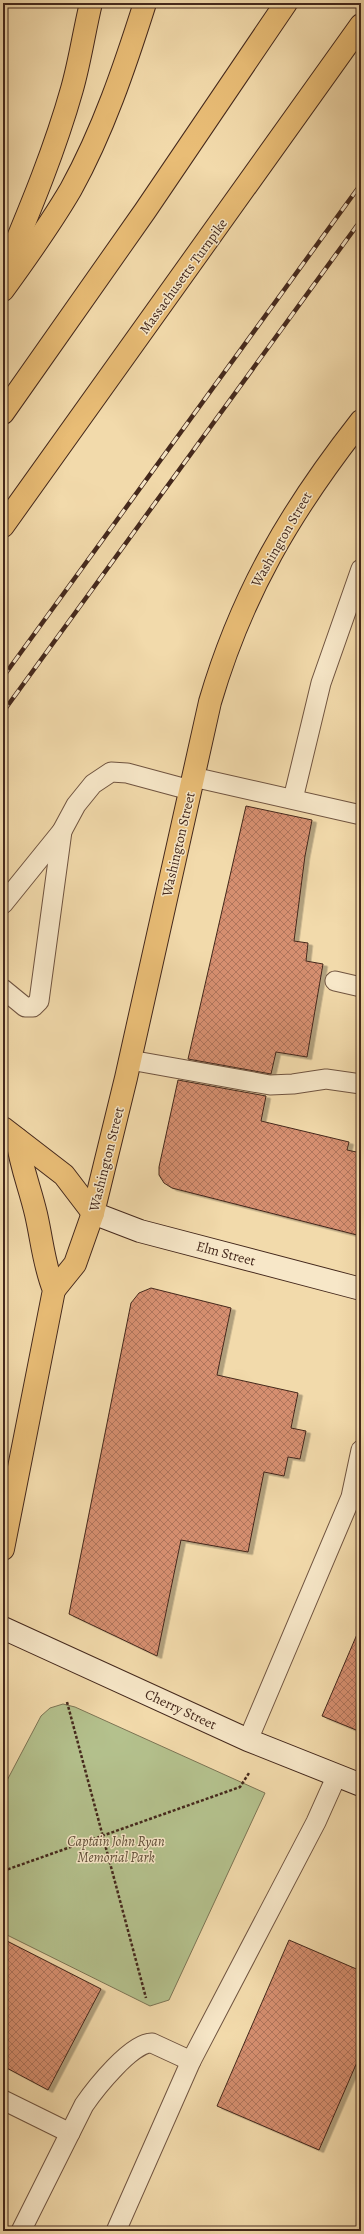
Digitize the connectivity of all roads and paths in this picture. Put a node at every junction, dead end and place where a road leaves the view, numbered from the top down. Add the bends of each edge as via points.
1 (90, 3) edge
2 (145, 3) edge
3 (286, 3) edge
4 (361, 25) edge
5 (361, 33) edge
6 (342, 54) junction
7 (3, 274) edge
8 (3, 290) edge
9 (3, 413) edge
10 (361, 421) edge
11 (3, 526) edge
12 (361, 569) edge
13 (191, 784) junction
14 (293, 799) junction
15 (361, 815) edge
16 (62, 831) junction
17 (3, 904) edge
18 (335, 981) dead end
19 (361, 987) edge
20 (3, 989) edge
21 (130, 1060) junction
22 (361, 1084) edge
23 (10, 1134) edge
24 (93, 1213) junction
25 (361, 1289) edge
26 (54, 1290) junction
27 (361, 1450) edge
28 (3, 1550) edge
29 (3, 1628) edge
30 (68, 1702) dead end
31 (248, 1740) junction
32 (249, 1772) dead end
33 (337, 1776) junction
34 (361, 1785) edge
35 (3, 1871) edge
36 (146, 1998) dead end
37 (191, 2061) junction
38 (3, 2100) edge
39 (70, 2134) junction
40 (21, 2231) edge
41 (116, 2231) edge

1 - 7 main road via 66,109 41,182
2 - 8 main road via 111,103 85,161 49,226
3 - 9 main road
4 - 6 main road, Massachusetts Turnpike
5 - 6 main road
6 - 11 main road, Massachusetts Turnpike
10 - 13 main road, Washington Street via 303,499 254,583 229,641 219,672
12 - 14 lane via 321,683
13 - 14 lane
13 - 16 lane via 111,772 93,784 76,806
13 - 21 main road, Washington Street
14 - 15 lane
16 - 17 lane
16 - 20 lane via 39,1001 33,1007 25,1007
18 - 19 lane
21 - 22 lane via 270,1084 293,1084 326,1078
21 - 24 main road, Washington Street
23 - 24 main road via 64,1175
23 - 26 main road, Washington Street via 36,1214 42,1249
24 - 25 street, Elm Street via 140,1231
24 - 26 main road, Washington Street via 75,1264
26 - 28 main road, Washington Street
27 - 31 lane via 350,1497
29 - 31 street, Cherry Street
30 - 36 path
31 - 33 street, Cherry Street
32 - 35 path via 240,1788
33 - 34 street, Cherry Street
33 - 37 lane via 316,1822
37 - 39 lane via 159,2045 141,2045 97,2088 84,2105
37 - 41 lane
38 - 39 lane
39 - 40 lane

